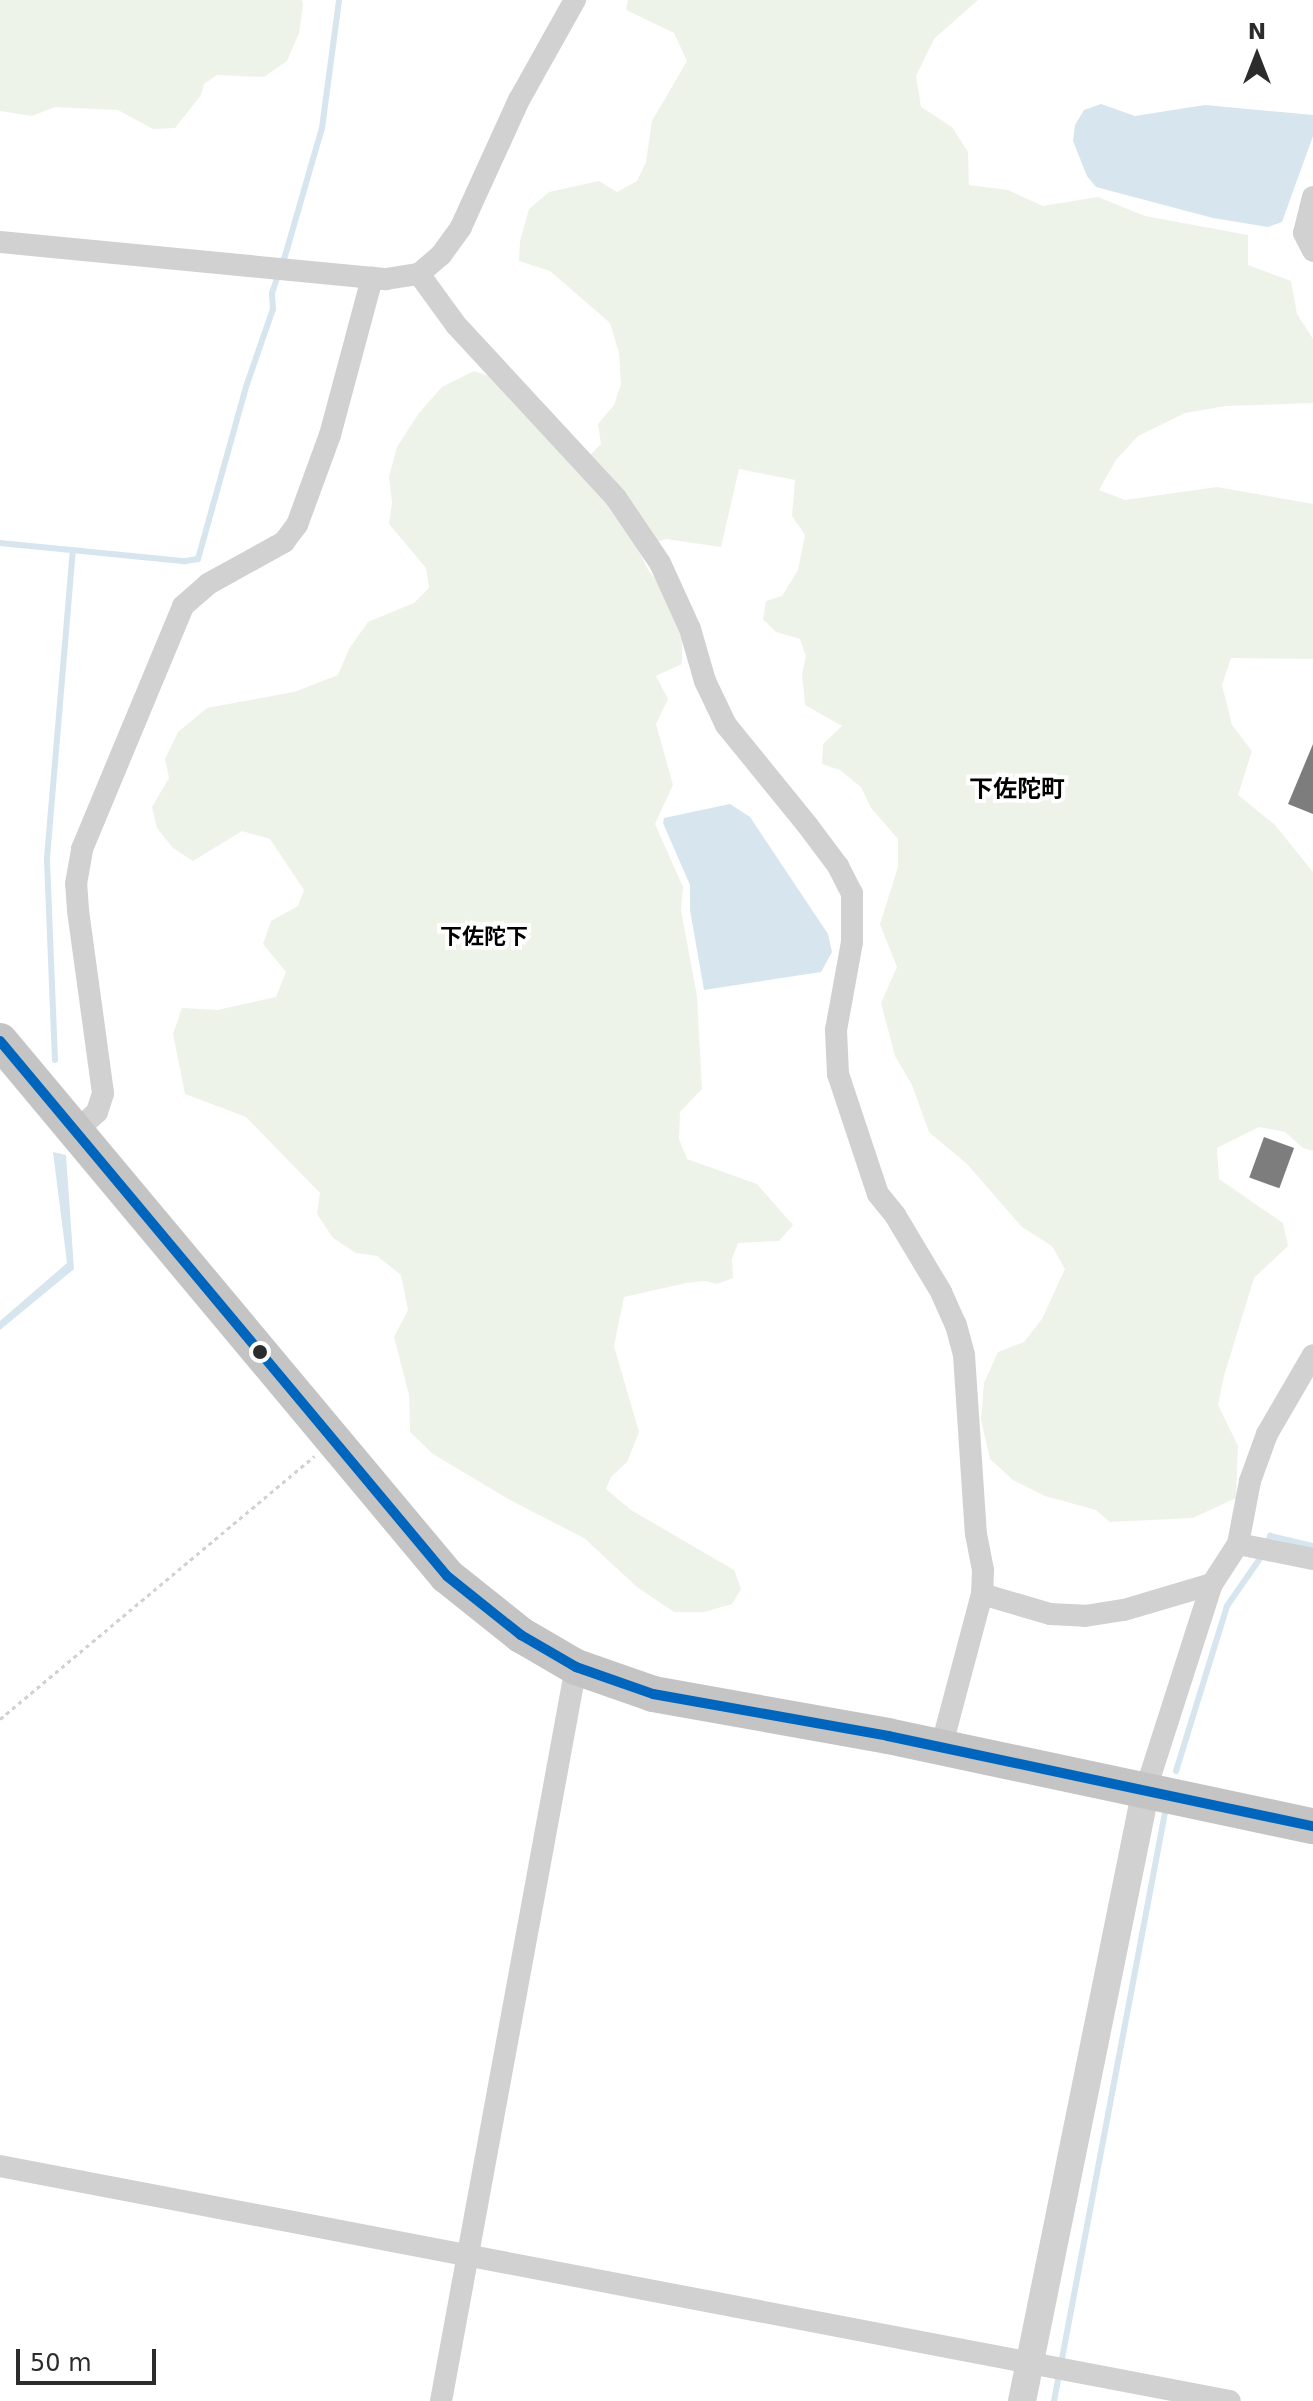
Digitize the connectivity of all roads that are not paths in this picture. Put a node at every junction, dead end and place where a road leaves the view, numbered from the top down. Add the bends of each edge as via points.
1 (575, 0) edge
2 (1313, 197) edge
3 (0, 242) edge
4 (1313, 251) edge
5 (419, 274) junction
6 (372, 278) junction
7 (0, 1041) edge
8 (76, 1131) junction
9 (1313, 1355) edge
10 (1238, 1544) junction
11 (1313, 1559) edge
12 (1212, 1584) junction
13 (982, 1594) junction
14 (576, 1667) junction
15 (941, 1748) junction
16 (1146, 1789) junction
17 (1313, 1826) edge
18 (0, 2166) edge
19 (469, 2255) junction
20 (1029, 2363) junction
21 (441, 2401) edge
22 (1022, 2401) edge
23 (1230, 2401) edge

1 - 5 street via 519,100 461,227
2 - 4 street via 1304,233
3 - 6 street
5 - 6 street
5 - 13 street via 456,325 616,498 660,563 726,725 808,826 852,893 852,942 836,1030 838,1074 878,1194 956,1325 964,1355
6 - 8 street via 330,435 297,525 277,548 208,584 183,606 82,849 78,910 103,1093 97,1112
7 - 8 main road
8 - 14 main road via 447,1576 521,1635
9 - 10 street via 1267,1434 1250,1481
10 - 11 street
10 - 12 street
12 - 13 street via 1085,1616 1050,1614
12 - 16 street
13 - 15 street
14 - 15 main road via 653,1694
14 - 19 street
15 - 16 main road
16 - 17 main road
16 - 20 street
18 - 19 street
19 - 20 street
19 - 21 street
20 - 22 street
20 - 23 street

